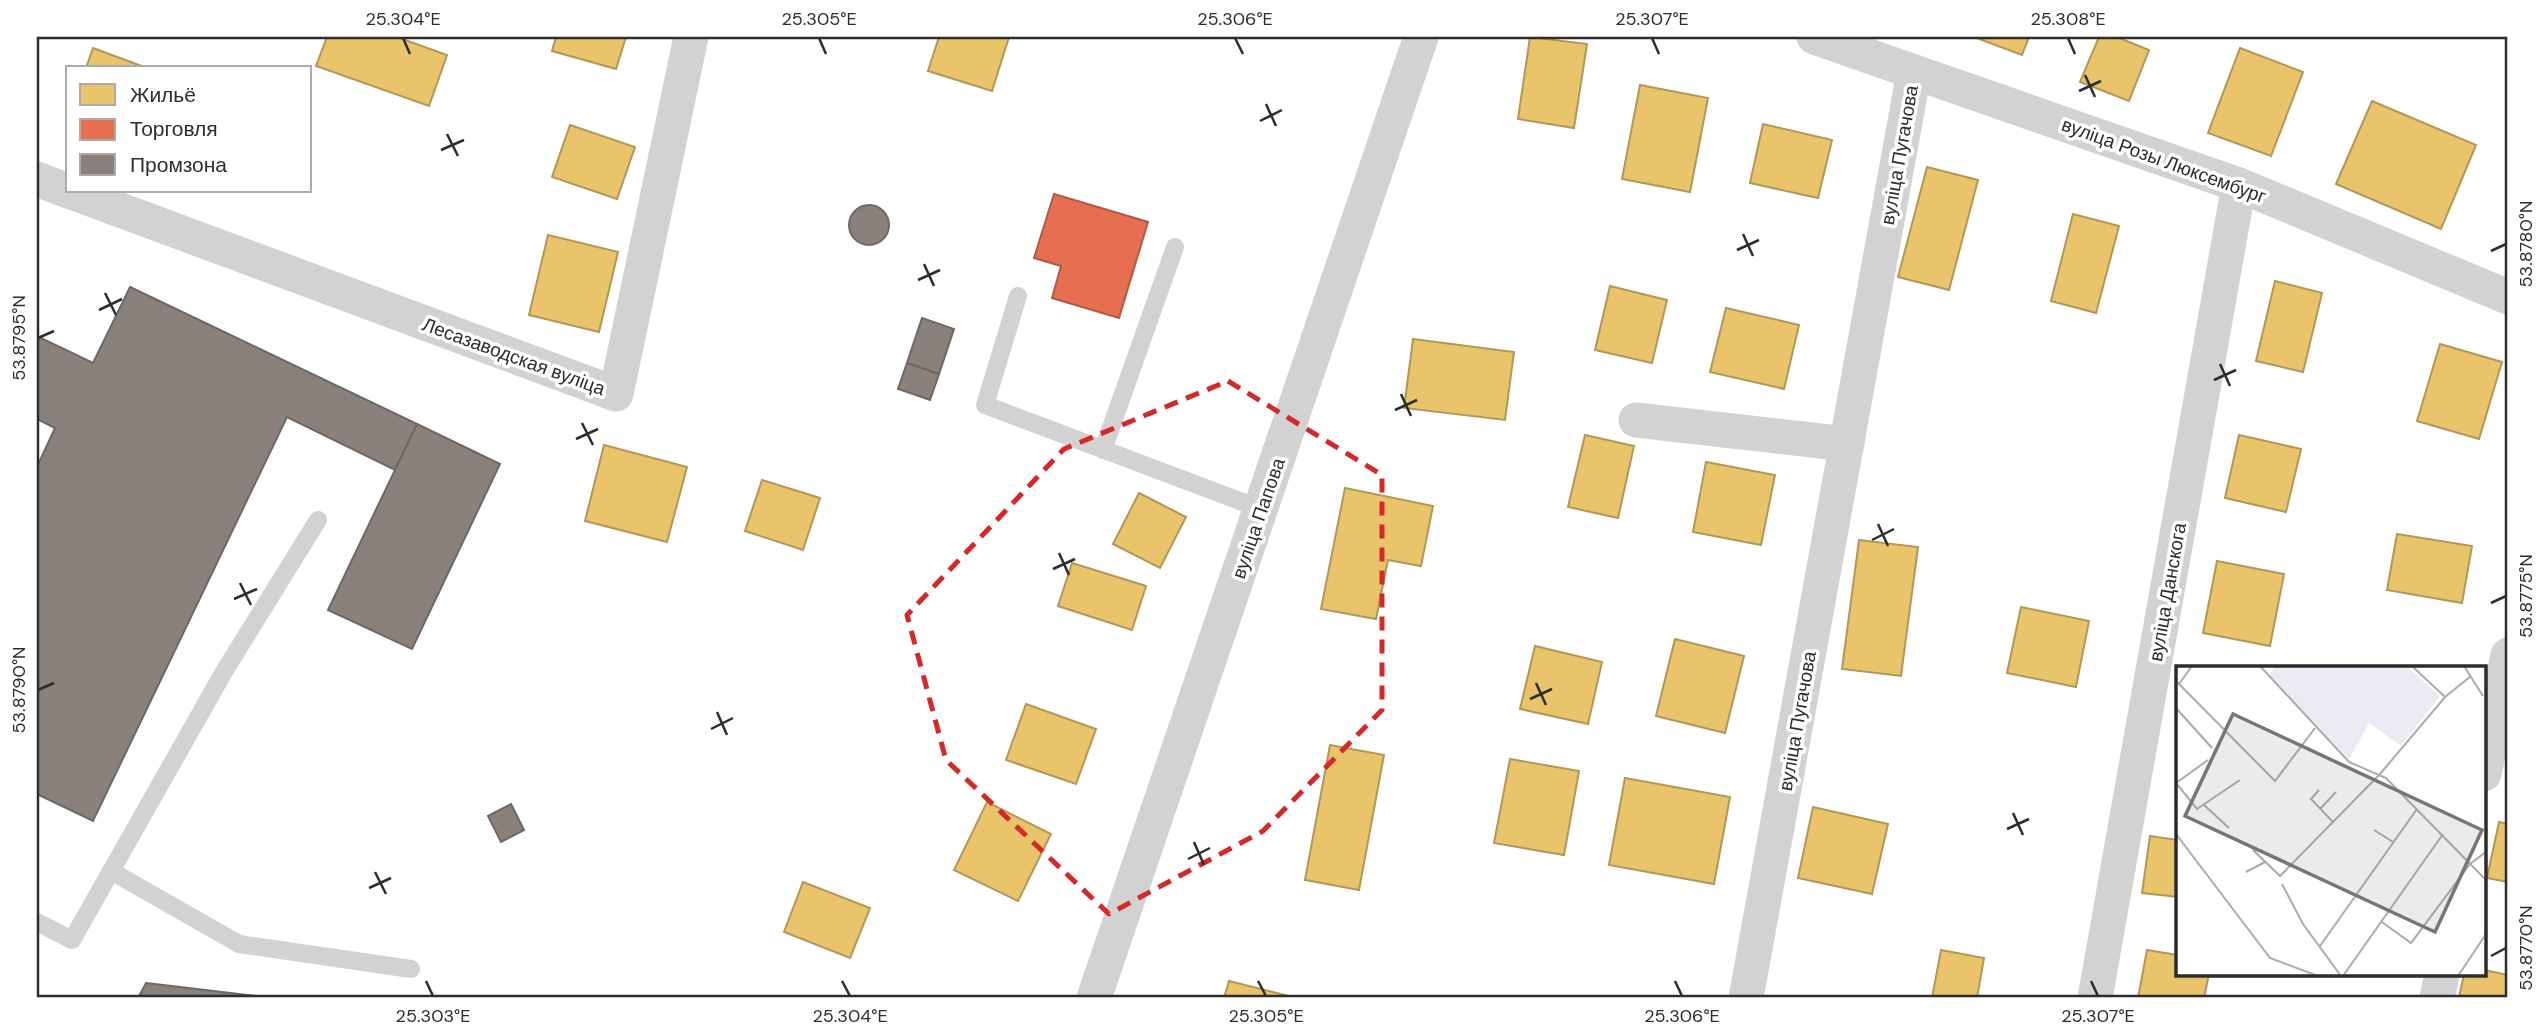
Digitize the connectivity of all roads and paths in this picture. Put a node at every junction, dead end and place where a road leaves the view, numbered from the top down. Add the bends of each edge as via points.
1 (691, 37) edge
2 (1421, 37) edge
3 (1814, 37) edge
4 (1914, 72) junction
5 (37, 179) edge
6 (2239, 185) junction
7 (66, 190) edge
8 (72, 192) edge
9 (1175, 247) dead end
10 (1018, 296) dead end
11 (2508, 297) edge
12 (1636, 420) dead end
13 (1847, 444) junction
14 (1103, 450) junction
15 (1261, 509) junction
16 (318, 520) dead end
17 (2508, 655) edge
18 (2486, 764) edge
19 (111, 871) junction
20 (37, 922) edge
21 (411, 969) dead end
22 (2442, 976) edge
23 (1094, 998) edge
24 (1746, 998) edge
25 (2095, 998) edge
26 (2437, 998) edge

1 - 8 street, Лесазаводская вуліца via 616,394
2 - 15 street, вуліца Папова
3 - 4 street, вуліца Розы Люксембург
4 - 6 street, вуліца Розы Люксембург
4 - 13 street, вуліца Пугачова
5 - 7 street, Лесазаводская вуліца
6 - 11 street, вуліца Розы Люксембург
6 - 25 street, вуліца Данскога
9 - 14 lane
10 - 14 lane via 985,405
12 - 13 street
13 - 24 street, вуліца Пугачова
14 - 15 lane
15 - 23 street, вуліца Папова
16 - 19 lane via 225,670
17 - 18 street
19 - 20 lane via 72,940
19 - 21 lane via 239,944
22 - 26 street

